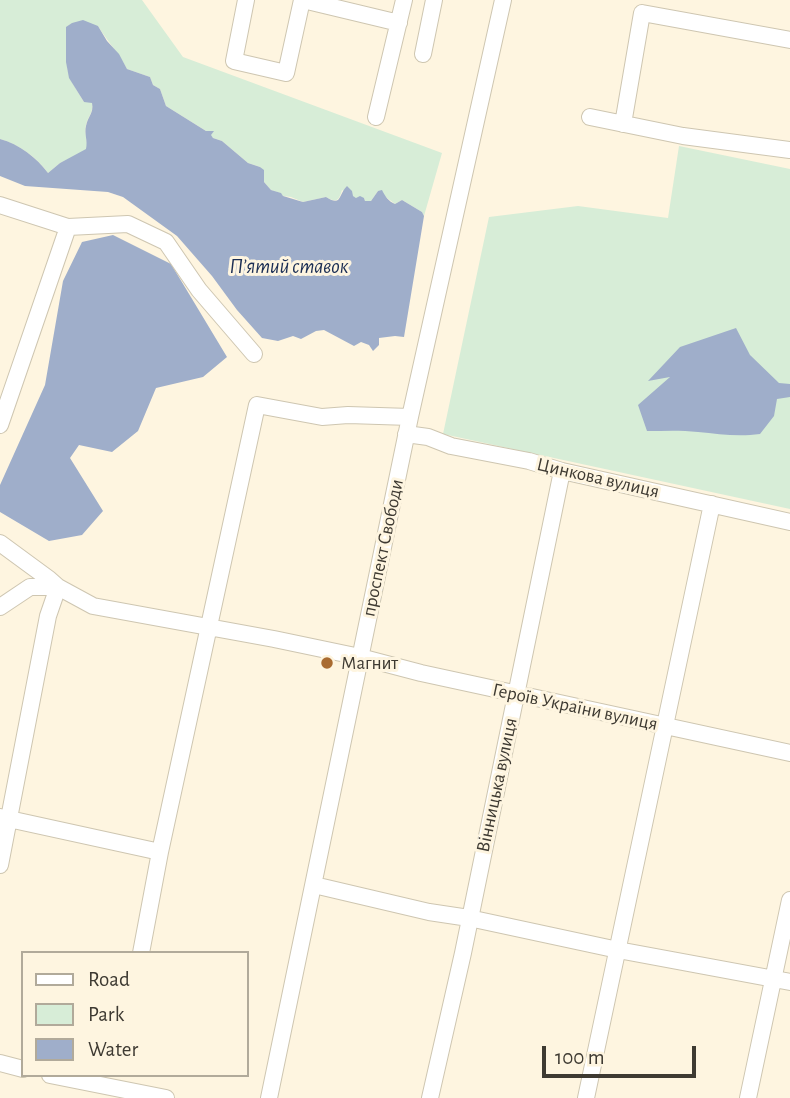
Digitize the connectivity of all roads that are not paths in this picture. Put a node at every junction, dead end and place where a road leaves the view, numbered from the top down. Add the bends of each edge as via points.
1 (246, 0) edge
2 (303, 0) edge
3 (404, 0) edge
4 (434, 0) edge
5 (503, 0) edge
6 (399, 23) junction
7 (790, 40) edge
8 (423, 54) dead end
9 (376, 117) dead end
10 (590, 117) dead end
11 (623, 124) junction
12 (790, 150) edge
13 (0, 205) edge
14 (68, 227) junction
15 (254, 354) dead end
16 (410, 417) junction
17 (0, 425) edge
18 (406, 435) junction
19 (562, 471) junction
20 (712, 505) junction
21 (790, 522) edge
22 (0, 543) edge
23 (58, 587) junction
24 (0, 607) edge
25 (208, 628) junction
26 (360, 657) junction
27 (516, 694) junction
28 (665, 726) junction
29 (790, 753) edge
30 (4, 818) edge
31 (160, 852) junction
32 (0, 865) edge
33 (314, 885) junction
34 (790, 900) edge
35 (470, 918) junction
36 (618, 950) junction
37 (141, 951) edge
38 (773, 979) junction
39 (790, 982) edge
40 (0, 1063) edge
41 (21, 1068) edge
42 (72, 1077) edge
43 (116, 1081) edge
44 (166, 1098) edge
45 (269, 1098) edge
46 (430, 1098) edge
47 (586, 1098) edge
48 (748, 1098) edge

1 - 2 street via 234,61 286,74
2 - 6 street
3 - 6 street
4 - 8 street
5 - 16 street, проспект Свободи
6 - 9 street
7 - 11 street via 642,13
10 - 11 street
11 - 12 street
13 - 14 street
14 - 15 street via 128,224 166,242 199,290
14 - 17 street
16 - 18 street, проспект Свободи
16 - 25 street via 322,416 257,405
18 - 19 street, Цинкова вулиця
18 - 26 street, проспект Свободи
19 - 20 street, Цинкова вулиця
19 - 27 street, Вінницька вулиця
20 - 21 street, Цинкова вулиця
20 - 28 street
22 - 23 street
23 - 24 street via 30,587
23 - 25 street via 93,606
23 - 30 street
25 - 26 street, Героїв України вулиця
25 - 31 street
26 - 27 street, Героїв України вулиця
26 - 33 street, проспект Свободи
27 - 28 street, Героїв України вулиця
27 - 35 street, Вінницька вулиця
28 - 29 street, Героїв України вулиця
28 - 36 street
30 - 31 street
30 - 32 street
31 - 37 street
33 - 35 street
33 - 45 street, проспект Свободи
34 - 38 street
35 - 36 street
35 - 46 street, Вінницька вулиця
36 - 38 street
36 - 47 street
38 - 39 street
38 - 48 street
40 - 41 street
42 - 43 street
43 - 44 street

